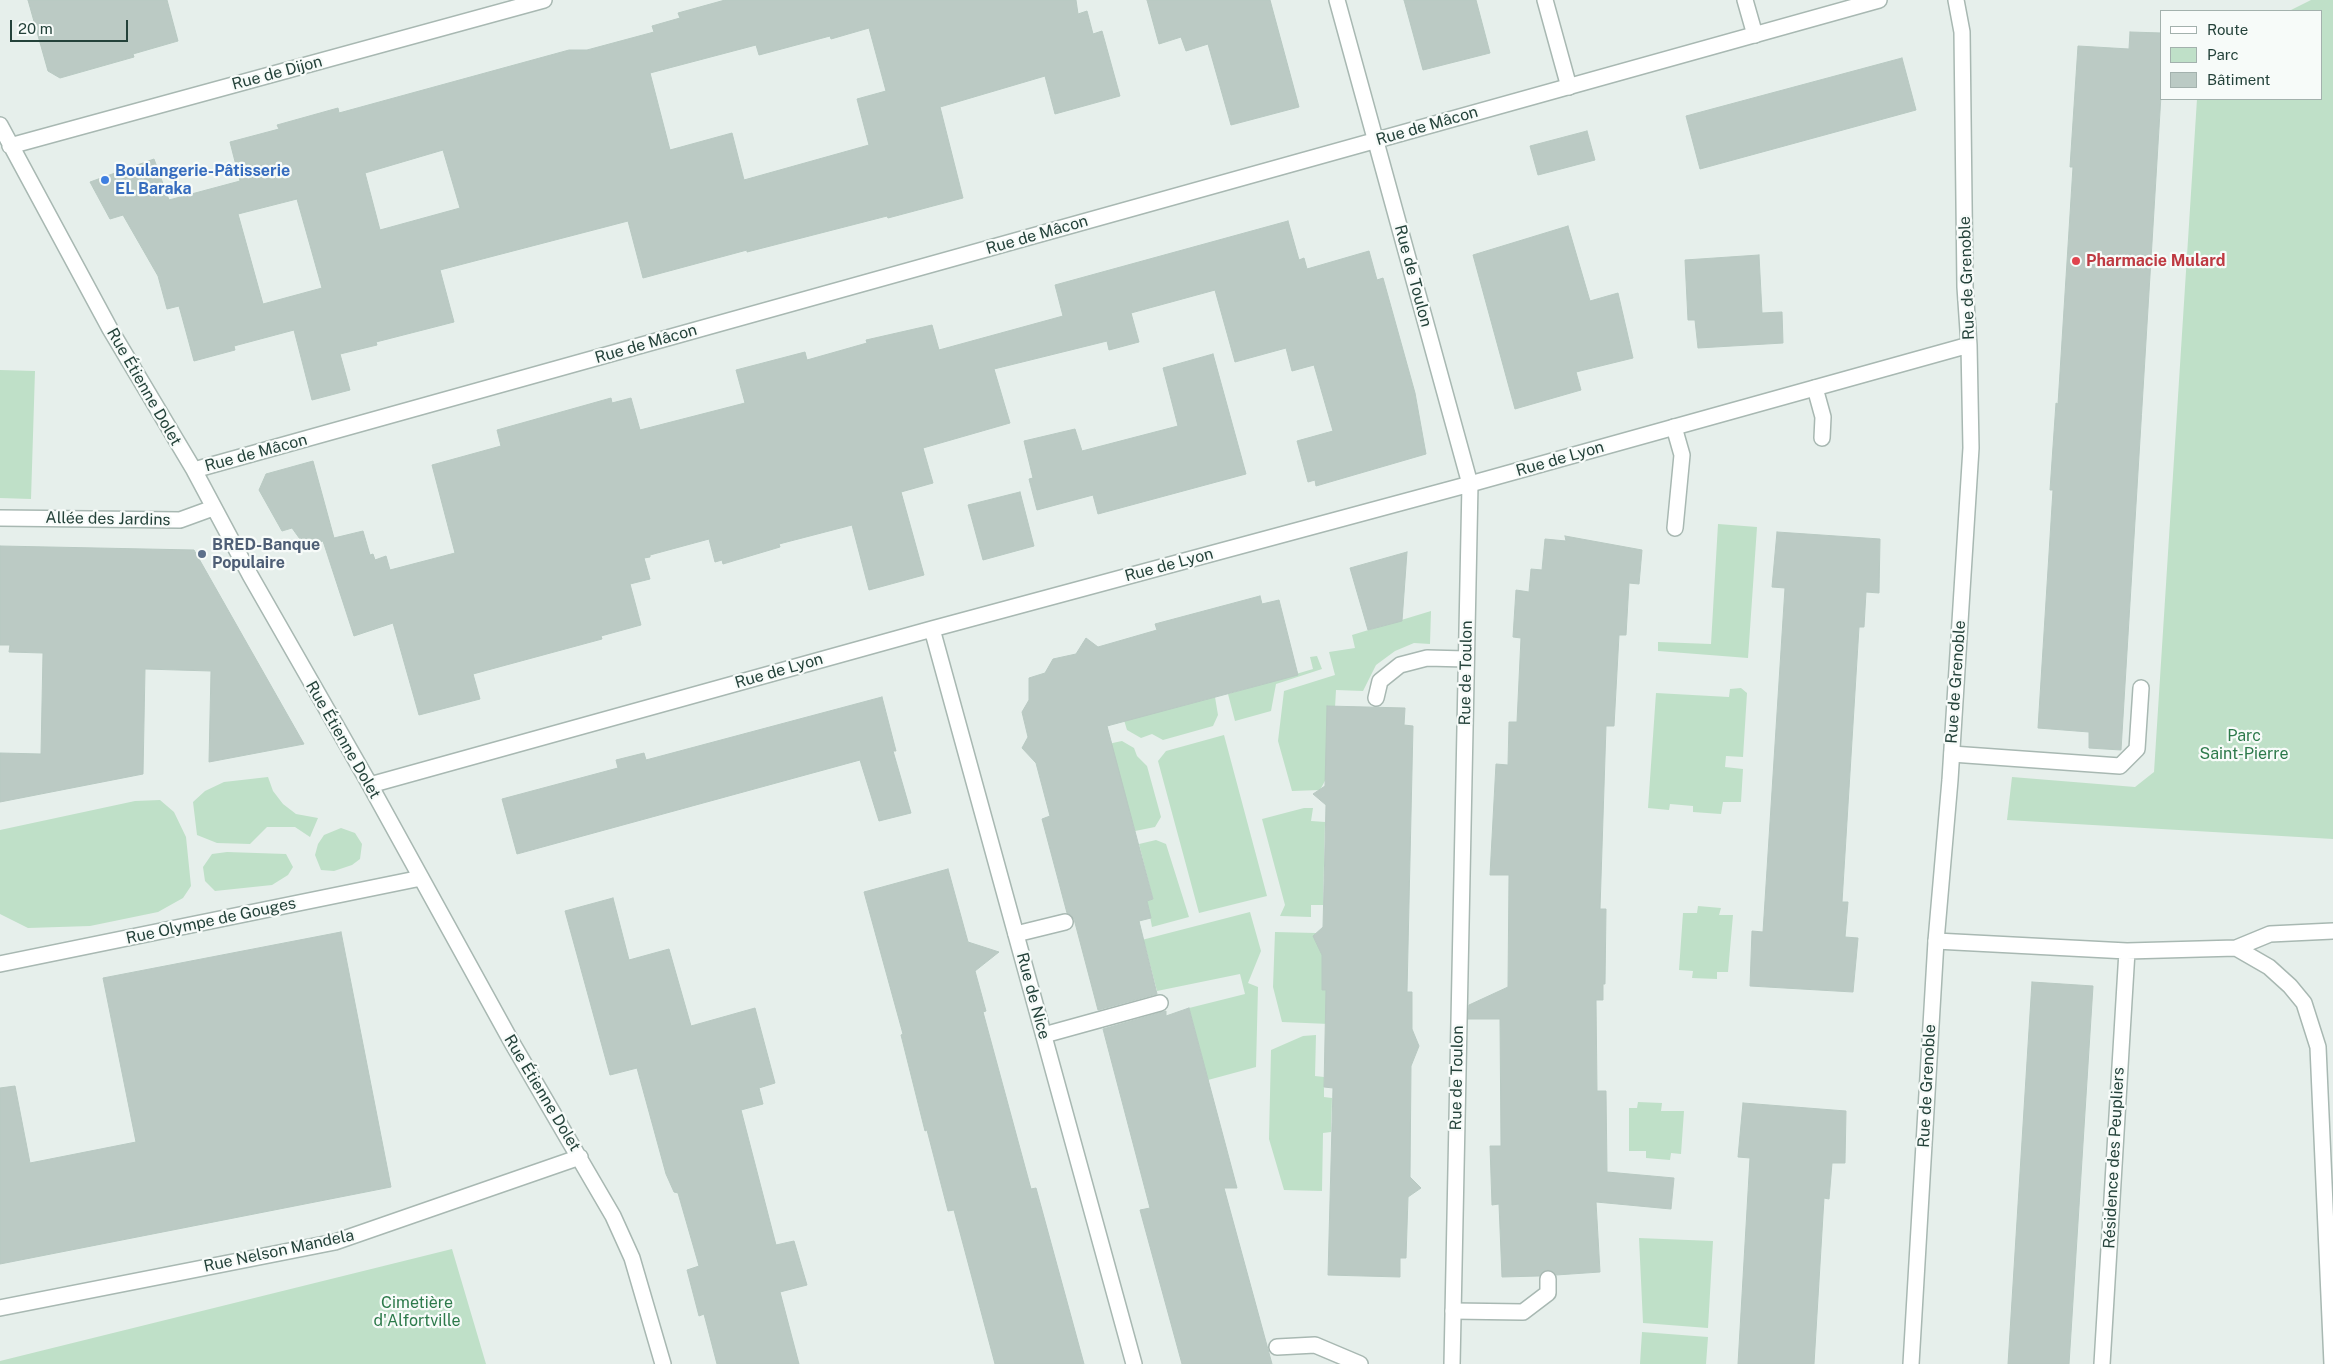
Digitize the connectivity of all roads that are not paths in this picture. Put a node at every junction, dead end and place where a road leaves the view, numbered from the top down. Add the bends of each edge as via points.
1 (544, 0) edge
2 (1337, 0) edge
3 (1545, 0) edge
4 (1745, 0) edge
5 (1879, 0) edge
6 (1956, 0) edge
7 (1755, 35) junction
8 (1569, 87) junction
9 (0, 126) edge
10 (1376, 140) junction
11 (10, 146) junction
12 (1969, 345) junction
13 (1815, 388) junction
14 (1674, 427) junction
15 (1822, 438) dead end
16 (194, 470) junction
17 (1470, 484) junction
18 (213, 508) junction
19 (0, 518) edge
20 (1676, 528) dead end
21 (932, 629) junction
22 (1466, 660) junction
23 (2141, 688) dead end
24 (1376, 698) dead end
25 (1952, 754) junction
26 (370, 785) junction
27 (421, 878) junction
28 (1066, 922) dead end
29 (2333, 931) edge
30 (1016, 934) junction
31 (1936, 941) junction
32 (2236, 948) junction
33 (2127, 951) junction
34 (0, 964) edge
35 (1160, 1003) dead end
36 (1044, 1035) junction
37 (580, 1157) junction
38 (1548, 1279) dead end
39 (0, 1308) edge
40 (1453, 1311) junction
41 (1278, 1347) dead end
42 (663, 1364) edge
43 (1134, 1364) edge
44 (1360, 1364) edge
45 (1452, 1364) edge
46 (1911, 1364) edge
47 (2102, 1364) edge
48 (2332, 1364) edge

1 - 11 street, Rue de Dijon
2 - 10 street, Rue de Toulon
3 - 8 street
4 - 7 street
5 - 7 street, Rue de Mâcon
6 - 12 street, Rue de Grenoble via 1962,32 1965,288
7 - 8 street, Rue de Mâcon
8 - 10 street, Rue de Mâcon
9 - 11 street, Rue Étienne Dolet
10 - 16 street, Rue de Mâcon
10 - 17 street, Rue de Toulon
11 - 16 street, Rue Étienne Dolet via 110,330
12 - 13 street, Rue de Lyon
12 - 25 street, Rue de Grenoble via 1971,448
13 - 14 street, Rue de Lyon
13 - 15 street via 1823,417
14 - 17 street, Rue de Lyon
14 - 20 street via 1682,455
16 - 18 street, Rue Étienne Dolet
17 - 21 street, Rue de Lyon
17 - 22 street, Rue de Toulon
18 - 19 street, Allée des Jardins via 180,520
18 - 26 street, Rue Étienne Dolet
21 - 26 street, Rue de Lyon
21 - 30 street, Rue de Nice
22 - 24 street via 1428,658 1400,665 1380,681
22 - 40 street, Rue de Toulon
23 - 25 street via 2137,749 2120,766
25 - 31 street, Rue de Grenoble
26 - 27 street, Rue Étienne Dolet
27 - 34 street, Rue Olympe de Gouges
27 - 37 street, Rue Étienne Dolet via 511,1041
28 - 30 street
29 - 32 street via 2270,934
30 - 36 street, Rue de Nice
31 - 33 street
31 - 46 street, Rue de Grenoble
32 - 33 street
32 - 48 street via 2269,967 2290,986 2304,1003 2318,1046
33 - 47 street, Résidence des Peupliers
35 - 36 street
36 - 43 street, Rue de Nice
37 - 39 street, Rue Nelson Mandela via 334,1242
37 - 42 street, Rue Étienne Dolet via 632,1258
38 - 40 street via 1548,1293 1523,1312
40 - 45 street, Rue de Toulon
41 - 44 street via 1315,1345

